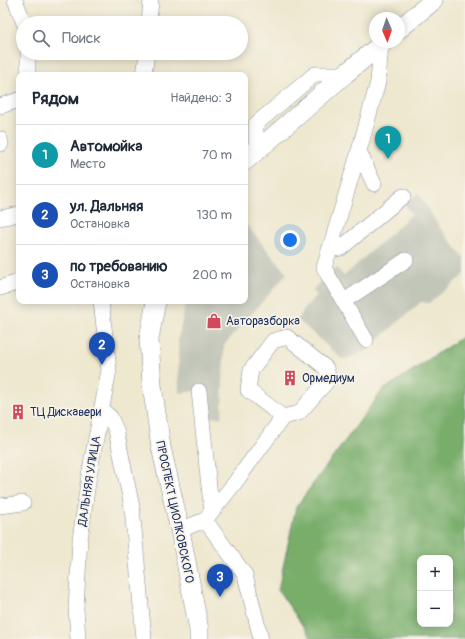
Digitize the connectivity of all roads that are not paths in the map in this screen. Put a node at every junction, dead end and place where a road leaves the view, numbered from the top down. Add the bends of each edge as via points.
1 (15, 0) edge
2 (151, 0) edge
3 (434, 0) edge
4 (21, 16) edge
5 (150, 16) edge
6 (405, 24) edge
7 (377, 48) edge
8 (382, 48) edge
9 (28, 60) edge
10 (146, 60) edge
11 (28, 72) edge
12 (144, 72) edge
13 (16, 101) edge
14 (0, 106) edge
15 (359, 151) junction
16 (250, 156) edge
17 (374, 184) dead end
18 (403, 196) dead end
19 (16, 215) edge
20 (0, 218) edge
21 (329, 250) junction
22 (406, 260) dead end
23 (16, 283) edge
24 (0, 288) edge
25 (344, 301) junction
26 (101, 304) edge
27 (155, 304) edge
28 (366, 340) dead end
29 (199, 391) dead end
30 (101, 409) junction
31 (283, 417) junction
32 (23, 503) dead end
33 (0, 506) edge
34 (209, 515) junction
35 (180, 530) junction
36 (78, 639) edge
37 (144, 639) edge
38 (200, 639) edge
39 (261, 639) edge

1 - 4 street
2 - 5 street
3 - 6 main road
7 - 16 main road
8 - 15 street via 378,82
9 - 11 street
10 - 12 street
13 - 14 street
15 - 17 street
15 - 21 street
18 - 21 street via 340,248
19 - 20 street
21 - 25 street via 324,268
22 - 25 street
23 - 24 street
25 - 28 street
26 - 30 street, ДАЛЬНЯЯ УЛИЦА via 109,370
27 - 35 main road, ПРОСПЕКТ ЦИОЛКОВСКОГО via 149,339 152,385 161,446
29 - 34 street
30 - 36 street, ДАЛЬНЯЯ УЛИЦА via 80,540 76,608
30 - 37 street via 110,417 116,430 132,507
31 - 31 street via 299,413 329,379 326,368 287,337 273,341 250,370 248,390
31 - 34 street
32 - 33 street
34 - 35 street
34 - 39 street via 245,575
35 - 38 main road, ПРОСПЕКТ ЦИОЛКОВСКОГО

